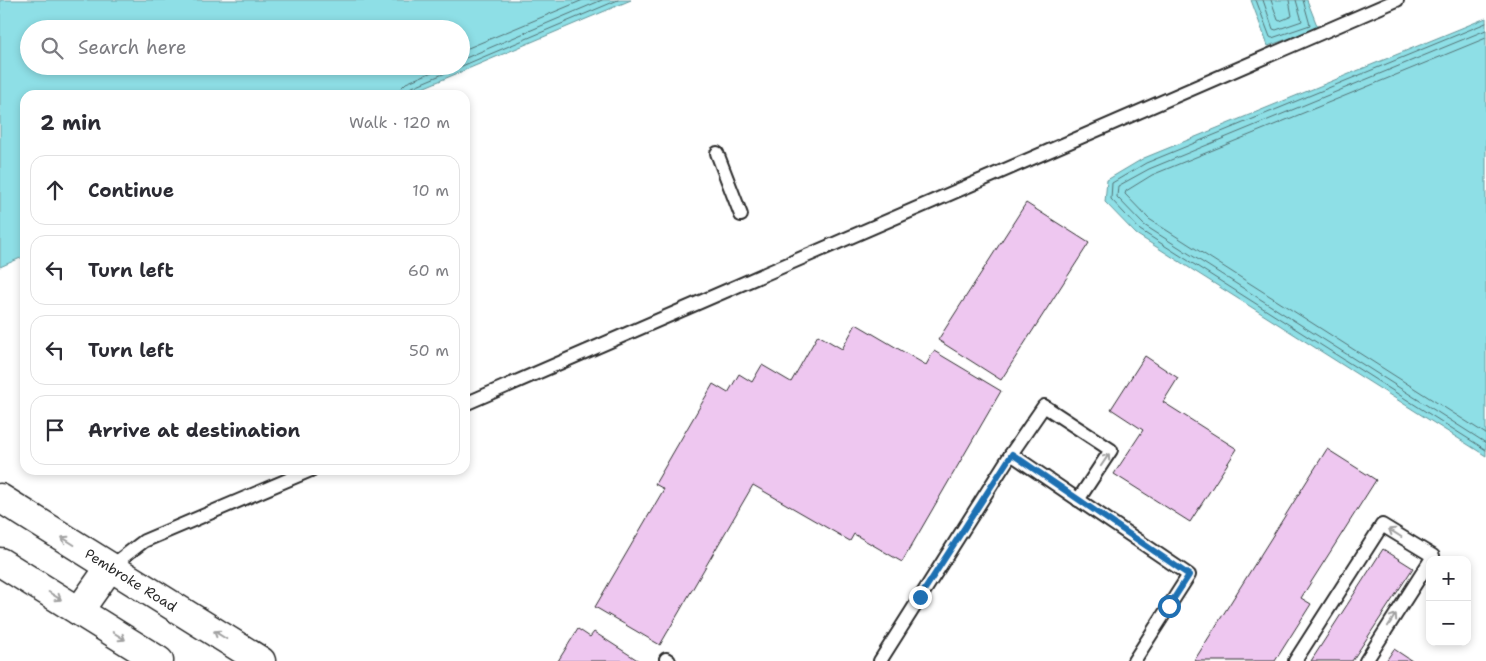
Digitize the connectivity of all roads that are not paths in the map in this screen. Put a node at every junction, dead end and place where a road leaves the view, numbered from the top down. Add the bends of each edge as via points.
1 (1397, 0) edge
2 (717, 153) dead end
3 (741, 215) dead end
4 (470, 402) edge
5 (1012, 454) junction
6 (299, 475) edge
7 (0, 498) edge
8 (1078, 500) junction
9 (1433, 556) edge
10 (0, 562) edge
11 (110, 566) junction
12 (1426, 566) edge
13 (79, 611) junction
14 (158, 661) edge
15 (261, 661) edge
16 (880, 661) edge
17 (1134, 661) edge
18 (1295, 661) edge
19 (1366, 661) edge

1 - 4 lane
2 - 3 lane
5 - 8 lane
8 -> 5 lane via 1111,450 1044,406
5 - 16 lane
6 - 11 lane via 144,541
11 -> 7 main road, Pembroke Road
8 - 17 lane via 1189,575
9 -> 18 lane via 1382,525
10 -> 13 main road
11 - 13 main road
15 -> 11 main road, Pembroke Road
19 -> 12 lane
13 -> 14 main road

